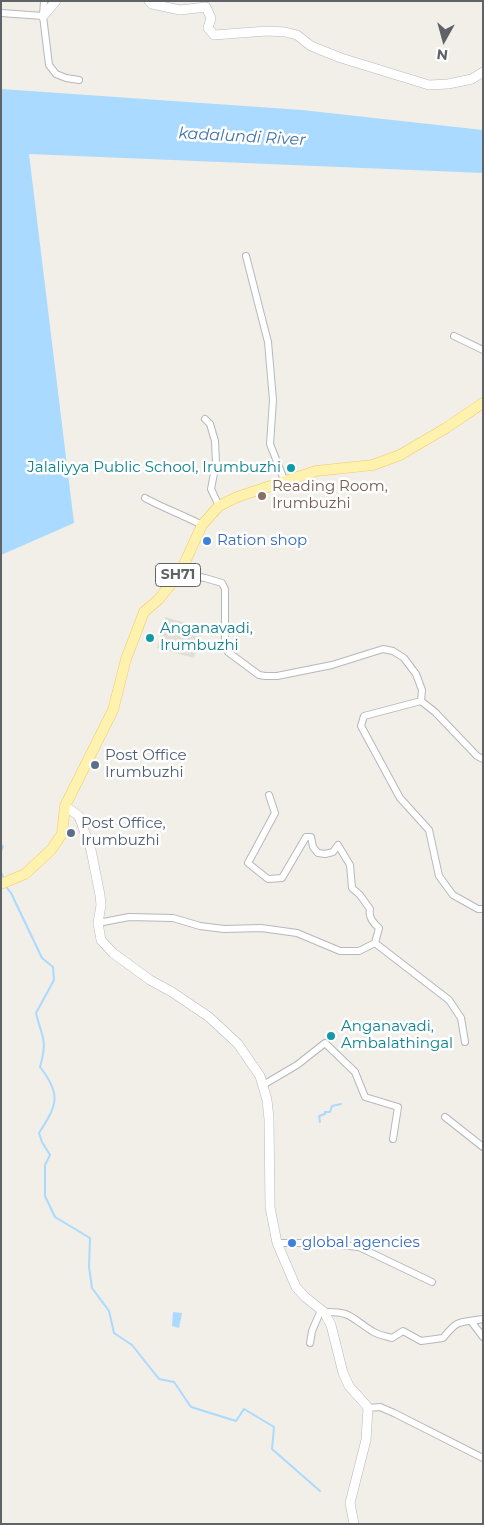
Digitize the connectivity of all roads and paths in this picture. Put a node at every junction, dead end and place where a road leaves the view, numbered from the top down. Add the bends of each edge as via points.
1 (44, 1) edge
2 (56, 1) edge
3 (149, 1) edge
4 (1, 13) edge
5 (43, 16) junction
6 (483, 72) edge
7 (79, 80) dead end
8 (246, 256) dead end
9 (454, 336) dead end
10 (483, 350) edge
11 (483, 403) edge
12 (205, 419) dead end
13 (285, 482) junction
14 (145, 498) dead end
15 (219, 506) junction
16 (202, 525) junction
17 (180, 573) junction
18 (420, 701) junction
19 (483, 759) edge
20 (269, 795) dead end
21 (65, 806) junction
22 (1, 884) edge
23 (483, 909) edge
24 (98, 923) junction
25 (376, 943) junction
26 (466, 1042) dead end
27 (263, 1085) junction
28 (444, 1117) dead end
29 (393, 1139) dead end
30 (483, 1147) edge
31 (277, 1243) junction
32 (432, 1282) dead end
33 (323, 1311) junction
34 (483, 1319) edge
35 (472, 1321) junction
36 (483, 1337) edge
37 (310, 1343) dead end
38 (368, 1408) junction
39 (483, 1458) edge
40 (354, 1524) edge

1 - 5 street
2 - 5 main road
3 - 6 main road via 180,10 206,7 211,18 208,28 214,35 285,32 341,58 429,85 472,79
4 - 5 street
5 - 7 street via 49,65 56,74
8 - 13 street via 268,342 273,400 270,444
9 - 10 street
11 - 13 main road, SH71 via 400,455 373,465 316,472
12 - 15 street via 215,441 216,464 211,489
13 - 15 main road, SH71
14 - 16 street
15 - 16 main road, SH71
16 - 17 main road, SH71
17 - 18 street via 222,583 225,589 225,646 228,652 259,675 277,676 332,665 383,649 404,658 416,674 422,690
17 - 21 main road, SH71 via 144,612 126,659 113,710
18 - 19 street via 436,712
18 - 23 street via 364,716 361,726 400,798 429,830 439,876 453,895
20 - 25 street via 275,813 248,863 268,879 282,878 306,837 311,837 318,853 333,852 338,845 350,865 352,888 370,909 368,914 379,928
21 - 22 main road, SH71 via 62,834 51,850 25,874
21 - 24 main road via 79,816 91,850 101,905
24 - 25 street via 129,917 173,918 224,929 261,928 297,933 340,951 359,951
24 - 27 main road via 101,940 113,953 210,1017 238,1044 255,1067
25 - 26 street via 449,1000 461,1018
27 - 29 street via 297,1065 325,1043 355,1072 365,1097 398,1107
27 - 31 main road via 270,1119 270,1207
28 - 30 street
31 - 32 street via 359,1247
31 - 33 main road via 296,1287
33 - 35 street via 348,1314 374,1333 392,1338 403,1332 421,1341 443,1338 462,1321
33 - 37 street via 312,1331
33 - 38 main road via 331,1325 349,1386
34 - 35 street
35 - 36 street
38 - 39 street via 380,1407 394,1413
38 - 40 main road via 366,1440 350,1503

